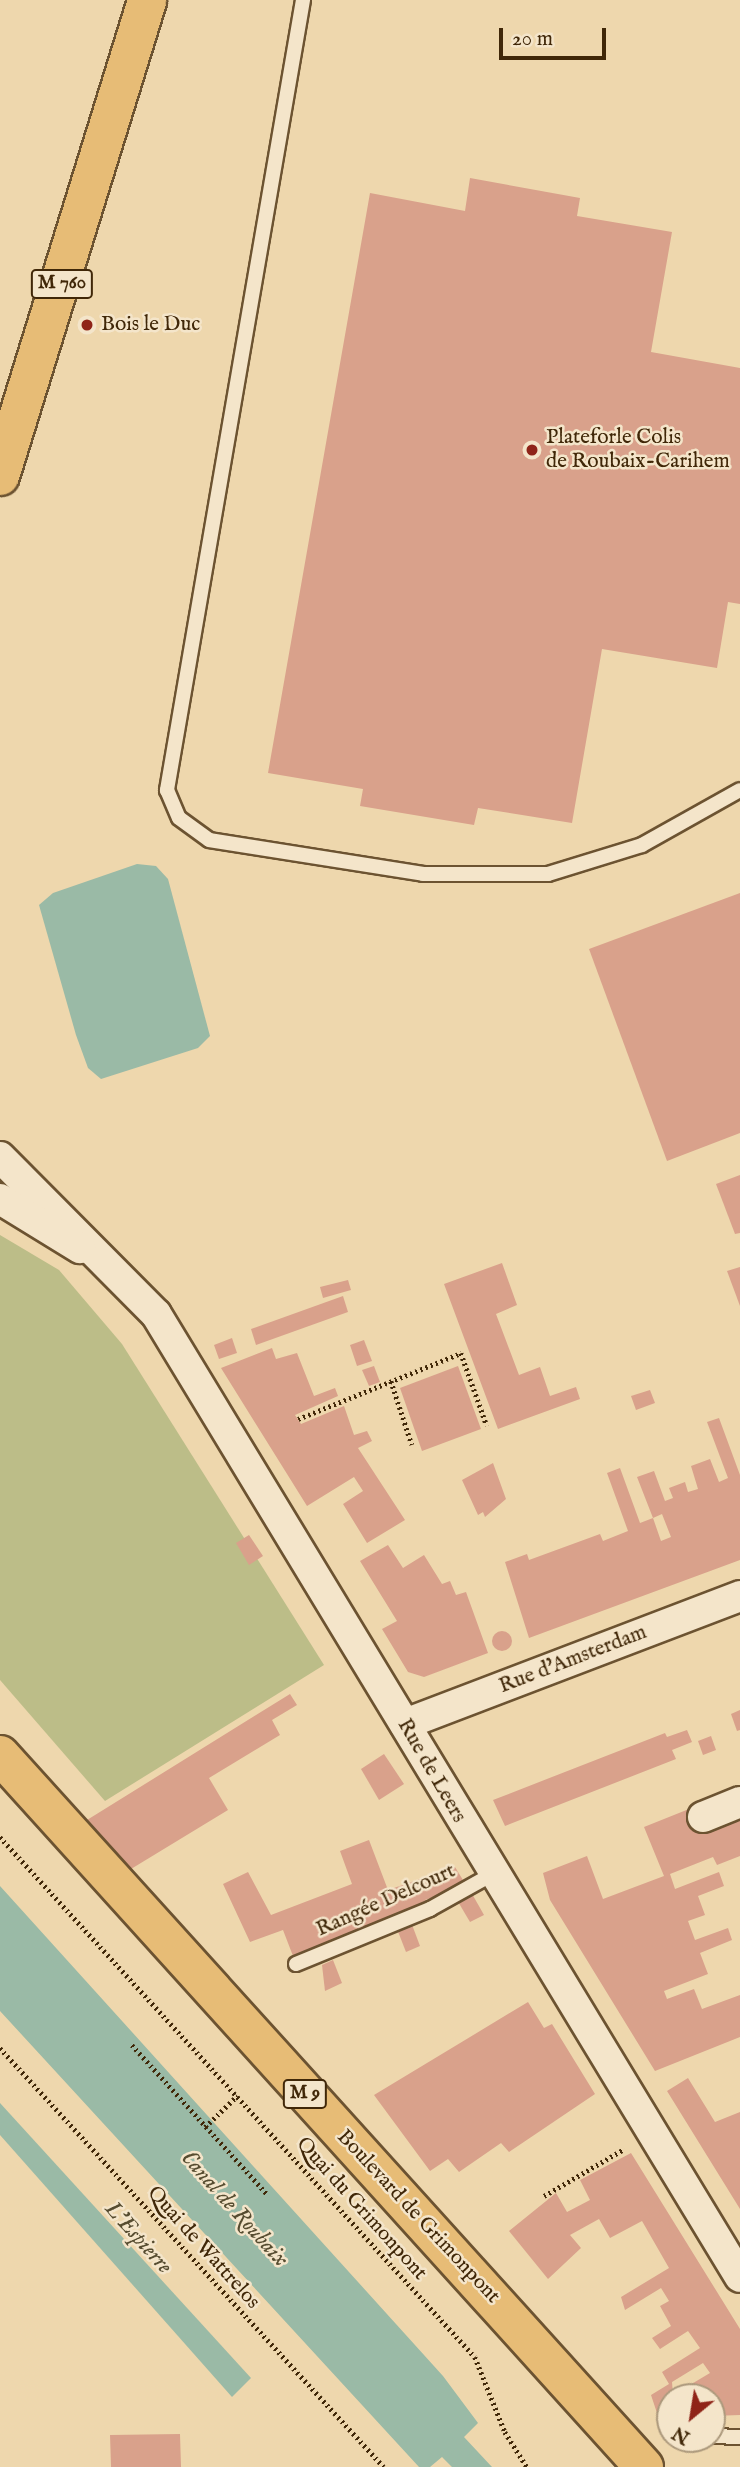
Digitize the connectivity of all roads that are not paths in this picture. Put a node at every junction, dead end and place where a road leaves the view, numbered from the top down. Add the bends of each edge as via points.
1 (147, 0) edge
2 (157, 0) edge
3 (303, 0) edge
4 (122, 92) junction
5 (0, 476) edge
6 (740, 790) edge
7 (0, 1157) edge
8 (0, 1199) edge
9 (116, 1270) junction
10 (740, 1596) edge
11 (405, 1724) junction
12 (0, 1755) edge
13 (740, 1802) edge
14 (704, 1817) dead end
15 (493, 1874) junction
16 (296, 1964) dead end
17 (740, 2277) edge
18 (613, 2429) junction
19 (645, 2467) edge
20 (654, 2467) edge

1 - 4 main road, M 760
2 - 4 main road, M 760
3 - 6 lane via 167,790 179,818 209,841 423,874 548,874 642,845
4 - 5 main road, M 760
7 - 9 street, Rue de Leers
8 - 9 street, Rue de Leers
9 - 11 street, Rue de Leers via 156,1314
10 - 11 street, Rue d'Amsterdam
11 - 15 street, Rue de Leers
12 - 18 main road, Boulevard de Grimonpont / M 9
13 - 14 street
15 - 16 lane, Rangée Delcourt via 430,1909
15 - 17 street, Rue de Leers
18 - 19 main road, Boulevard de Grimonpont / M 9
18 - 20 main road, Boulevard de Grimonpont / M 9

